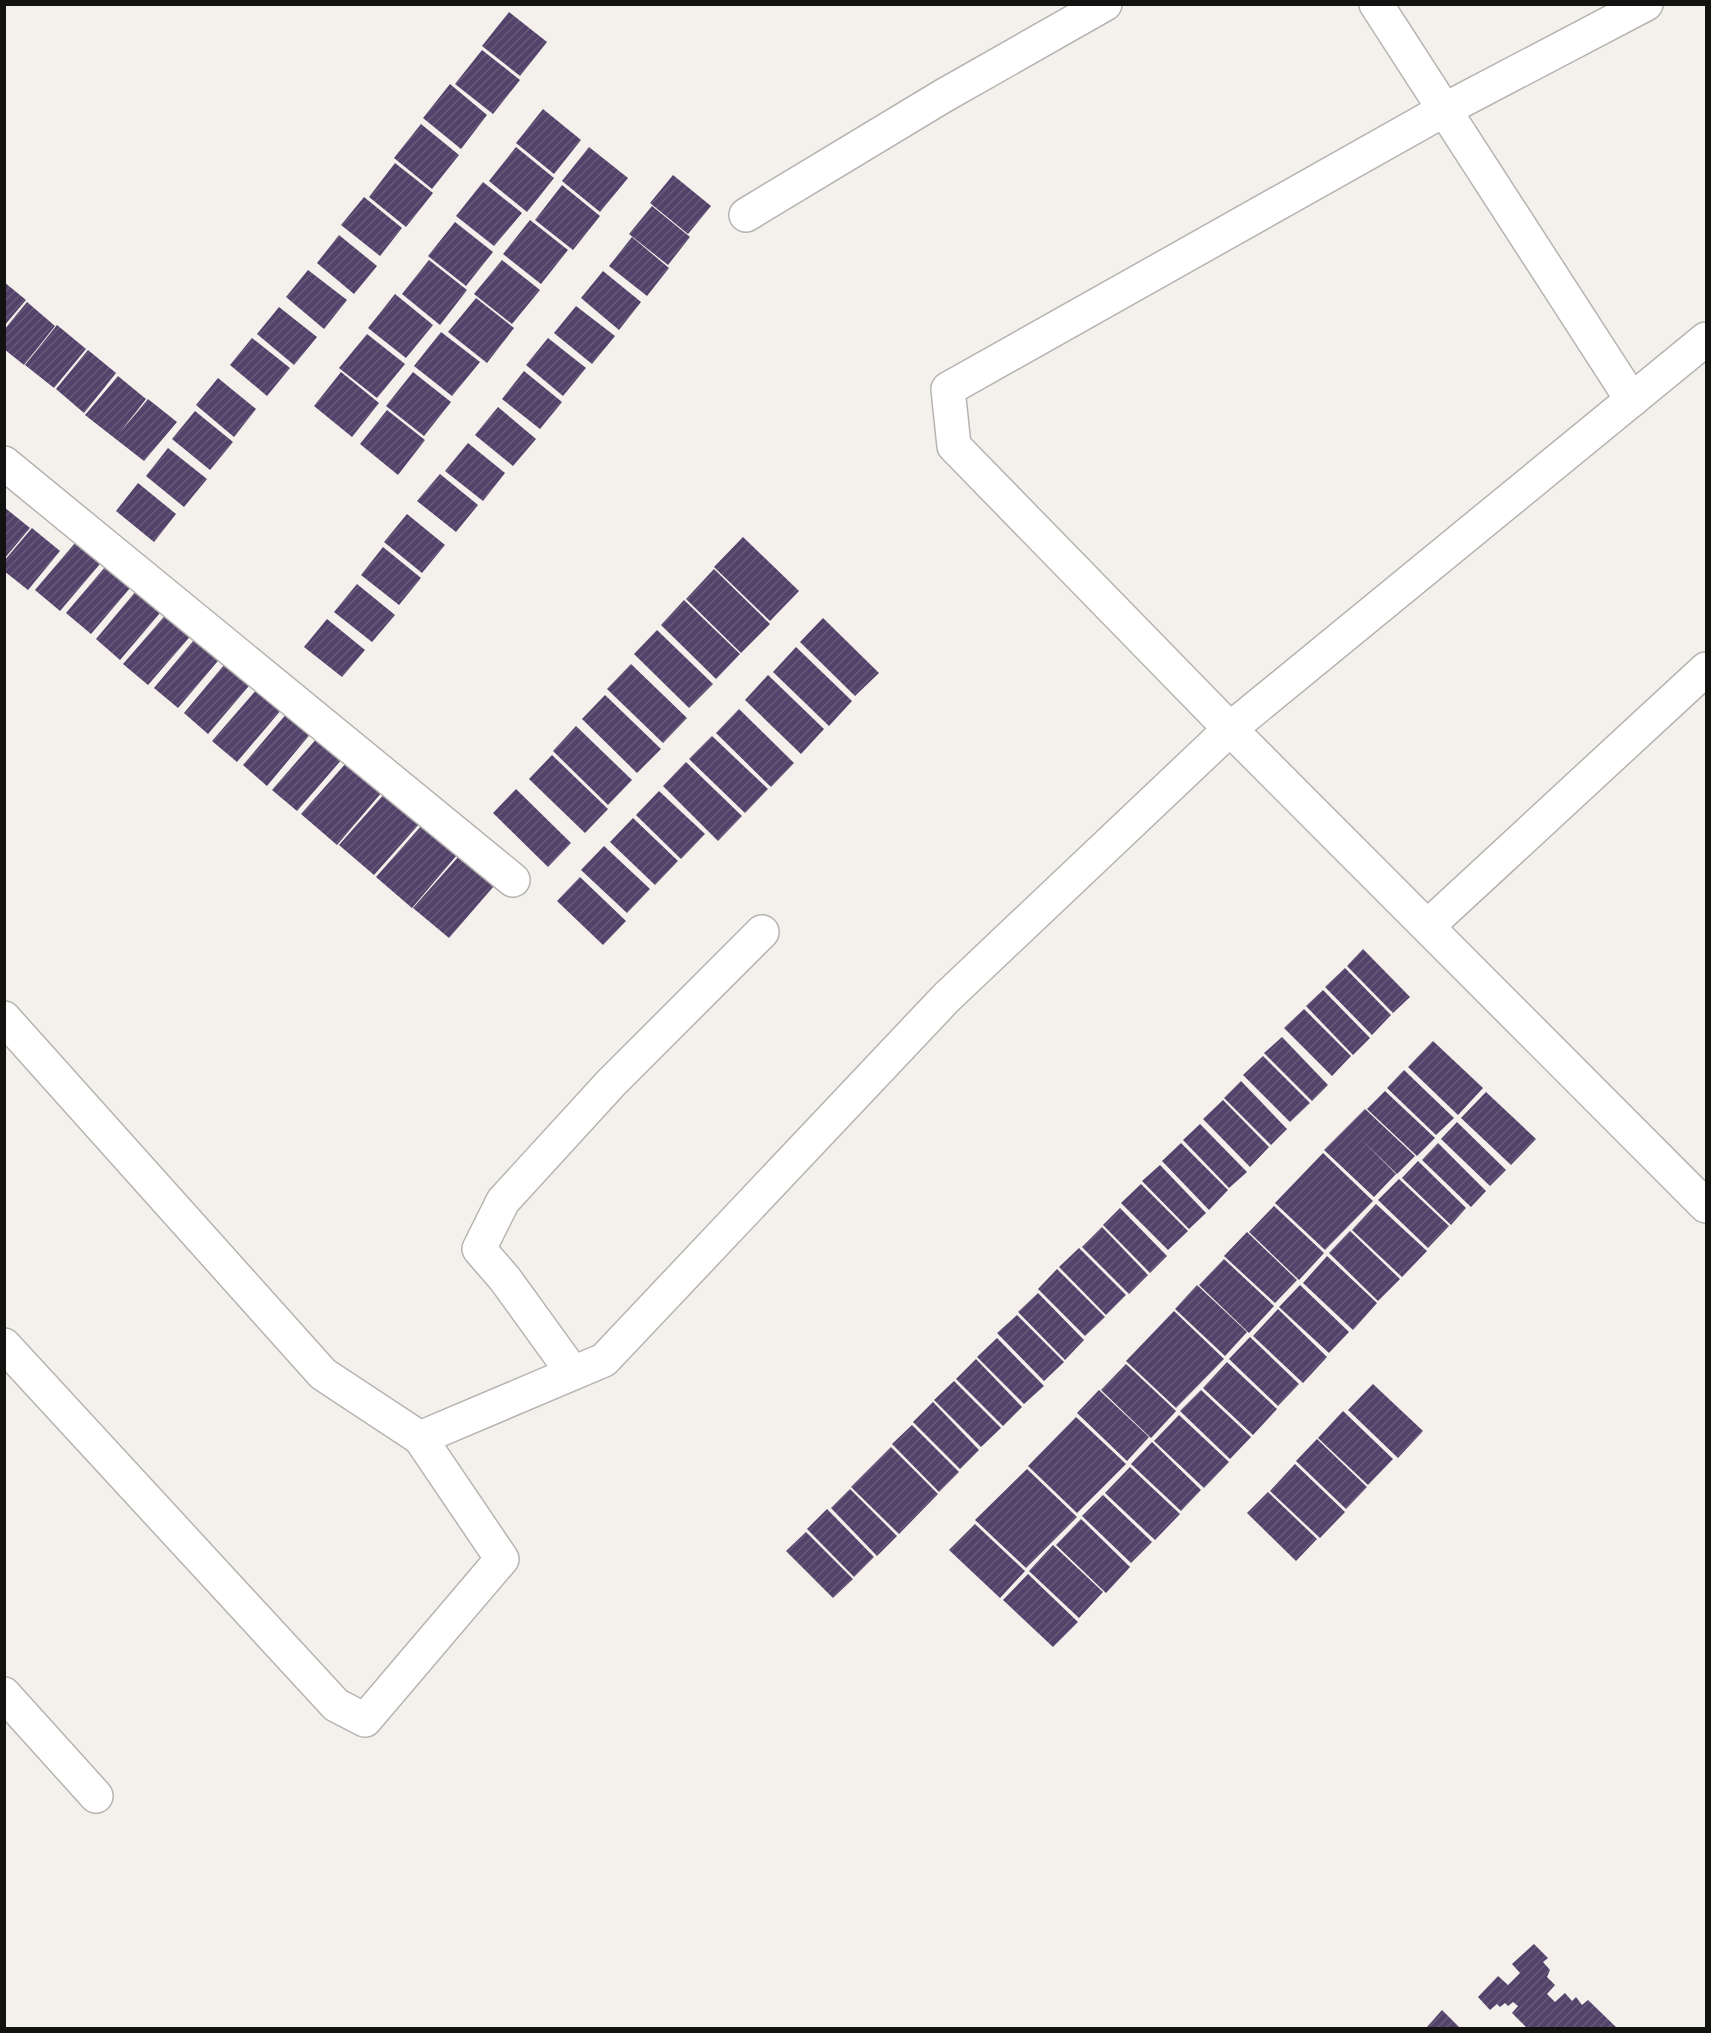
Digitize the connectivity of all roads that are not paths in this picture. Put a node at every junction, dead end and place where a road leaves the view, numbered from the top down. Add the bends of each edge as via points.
1 (1105, 4) edge
2 (1376, 4) edge
3 (1646, 4) edge
4 (1444, 110) junction
5 (746, 215) dead end
6 (1707, 339) edge
7 (1632, 400) junction
8 (4, 463) edge
9 (1707, 669) edge
10 (1230, 729) junction
11 (513, 880) dead end
12 (1428, 926) junction
13 (762, 932) dead end
14 (4, 1018) edge
15 (1707, 1206) edge
16 (4, 1345) edge
17 (573, 1373) junction
18 (420, 1438) junction
19 (4, 1694) edge
20 (96, 1796) dead end

1 - 5 street
2 - 4 street
3 - 4 street
4 - 7 street
4 - 10 street via 948,389 954,446
6 - 7 street
7 - 10 street
8 - 11 street
9 - 12 street
10 - 12 street
10 - 17 street via 946,998 604,1360
12 - 15 street
13 - 17 street via 611,1083 503,1201 479,1249
14 - 18 street via 323,1374
16 - 18 street via 336,1705 365,1720 502,1559
17 - 18 street
19 - 20 street

